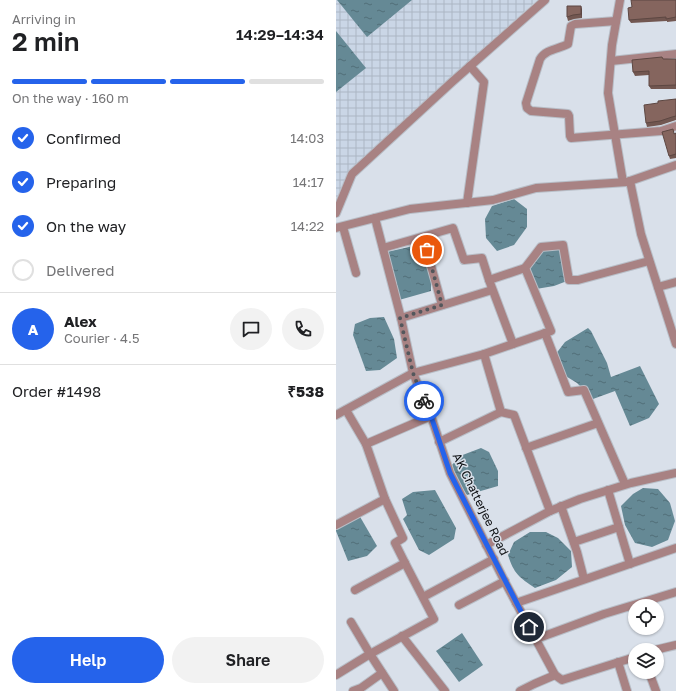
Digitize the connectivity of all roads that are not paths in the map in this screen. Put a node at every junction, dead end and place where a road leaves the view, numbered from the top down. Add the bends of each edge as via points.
1 (545, 0) edge
2 (620, 0) edge
3 (616, 21) junction
4 (676, 54) edge
5 (611, 61) junction
6 (470, 66) junction
7 (676, 126) edge
8 (615, 134) junction
9 (676, 165) edge
10 (626, 181) junction
11 (467, 203) junction
12 (336, 213) edge
13 (375, 218) junction
14 (339, 228) edge
15 (423, 237) junction
16 (383, 248) junction
17 (649, 261) junction
18 (525, 268) junction
19 (356, 273) dead end
20 (489, 280) junction
21 (676, 282) edge
22 (658, 287) junction
23 (492, 290) junction
24 (442, 305) junction
25 (400, 318) junction
26 (545, 333) junction
27 (675, 334) edge
28 (513, 344) junction
29 (676, 344) edge
30 (484, 354) junction
31 (413, 373) junction
32 (346, 410) junction
33 (501, 412) junction
34 (336, 415) edge
35 (431, 416) junction
36 (598, 423) junction
37 (440, 442) junction
38 (366, 444) junction
39 (526, 448) junction
40 (676, 473) edge
41 (625, 484) junction
42 (608, 490) junction
43 (385, 499) junction
44 (561, 506) junction
45 (550, 511) junction
46 (336, 525) edge
47 (619, 527) junction
48 (574, 542) junction
49 (486, 545) junction
50 (676, 548) edge
51 (494, 559) junction
52 (405, 563) junction
53 (630, 564) junction
54 (584, 579) junction
55 (505, 581) junction
56 (355, 590) dead end
57 (676, 592) edge
58 (423, 597) junction
59 (516, 603) junction
60 (459, 606) dead end
61 (351, 622) dead end
62 (402, 636) junction
63 (536, 639) junction
64 (676, 645) edge
65 (664, 648) edge
66 (370, 654) junction
67 (628, 658) edge
68 (618, 662) junction
69 (382, 673) junction
70 (336, 675) edge
71 (555, 675) junction
72 (652, 679) edge
73 (353, 691) edge
74 (394, 691) edge
75 (446, 691) edge
76 (520, 691) edge
77 (627, 691) edge
78 (656, 691) edge

1 - 6 street
2 - 3 street
3 - 5 street
3 - 8 street via 571,26 568,44 542,55 526,103 531,111 568,114 571,138
4 - 5 street
5 - 8 street via 608,93
6 - 11 street via 484,82
6 - 12 street via 352,174
7 - 8 street via 661,131
8 - 10 street
9 - 10 street
10 - 11 street via 536,188 492,200
10 - 17 street
11 - 13 street via 410,209
13 - 14 street
13 - 16 street, AK Chatterjee Road
14 - 19 street
15 - 16 street
15 - 20 street via 454,228 464,260 482,258
15 - 24 street
16 - 25 street, AK Chatterjee Road
17 - 18 street via 578,280 569,280 563,245 541,247
17 - 22 street
18 - 20 street
18 - 26 street via 551,331
20 - 23 street
21 - 22 street
22 - 27 street
23 - 24 street
23 - 28 street
24 - 25 street
25 - 31 street, AK Chatterjee Road
26 - 28 street
26 - 36 street via 568,392 584,390
27 - 29 street
28 - 30 street
30 - 31 street
30 - 33 street
31 - 32 street
31 - 35 street, AK Chatterjee Road
32 - 34 street
32 - 38 street
33 - 37 street
33 - 39 street via 514,415
35 - 37 street, AK Chatterjee Road
35 - 38 street
36 - 39 street
36 - 41 street
37 - 49 street, AK Chatterjee Road via 450,473
38 - 43 street
39 - 45 street
40 - 41 street
41 - 42 street
42 - 44 street
42 - 47 street
43 - 46 street
43 - 52 street via 403,538 395,543
44 - 45 street
44 - 48 street
45 - 49 street
47 - 48 street
47 - 53 street
48 - 54 street
49 - 51 street, AK Chatterjee Road
50 - 53 street
51 - 55 street, AK Chatterjee Road
51 - 58 street
52 - 56 street
52 - 58 street
53 - 54 street
54 - 59 street
55 - 59 street, AK Chatterjee Road
55 - 60 street
57 - 63 street via 604,614
58 - 62 street via 434,619
59 - 63 street, AK Chatterjee Road
61 - 66 street
62 - 66 street
62 - 75 street
63 - 71 street, AK Chatterjee Road
64 - 65 street
66 - 69 street
66 - 70 street
67 - 68 street
68 - 71 street via 562,680
68 - 77 street
69 - 73 street
69 - 74 street
71 - 76 street
72 - 78 street

